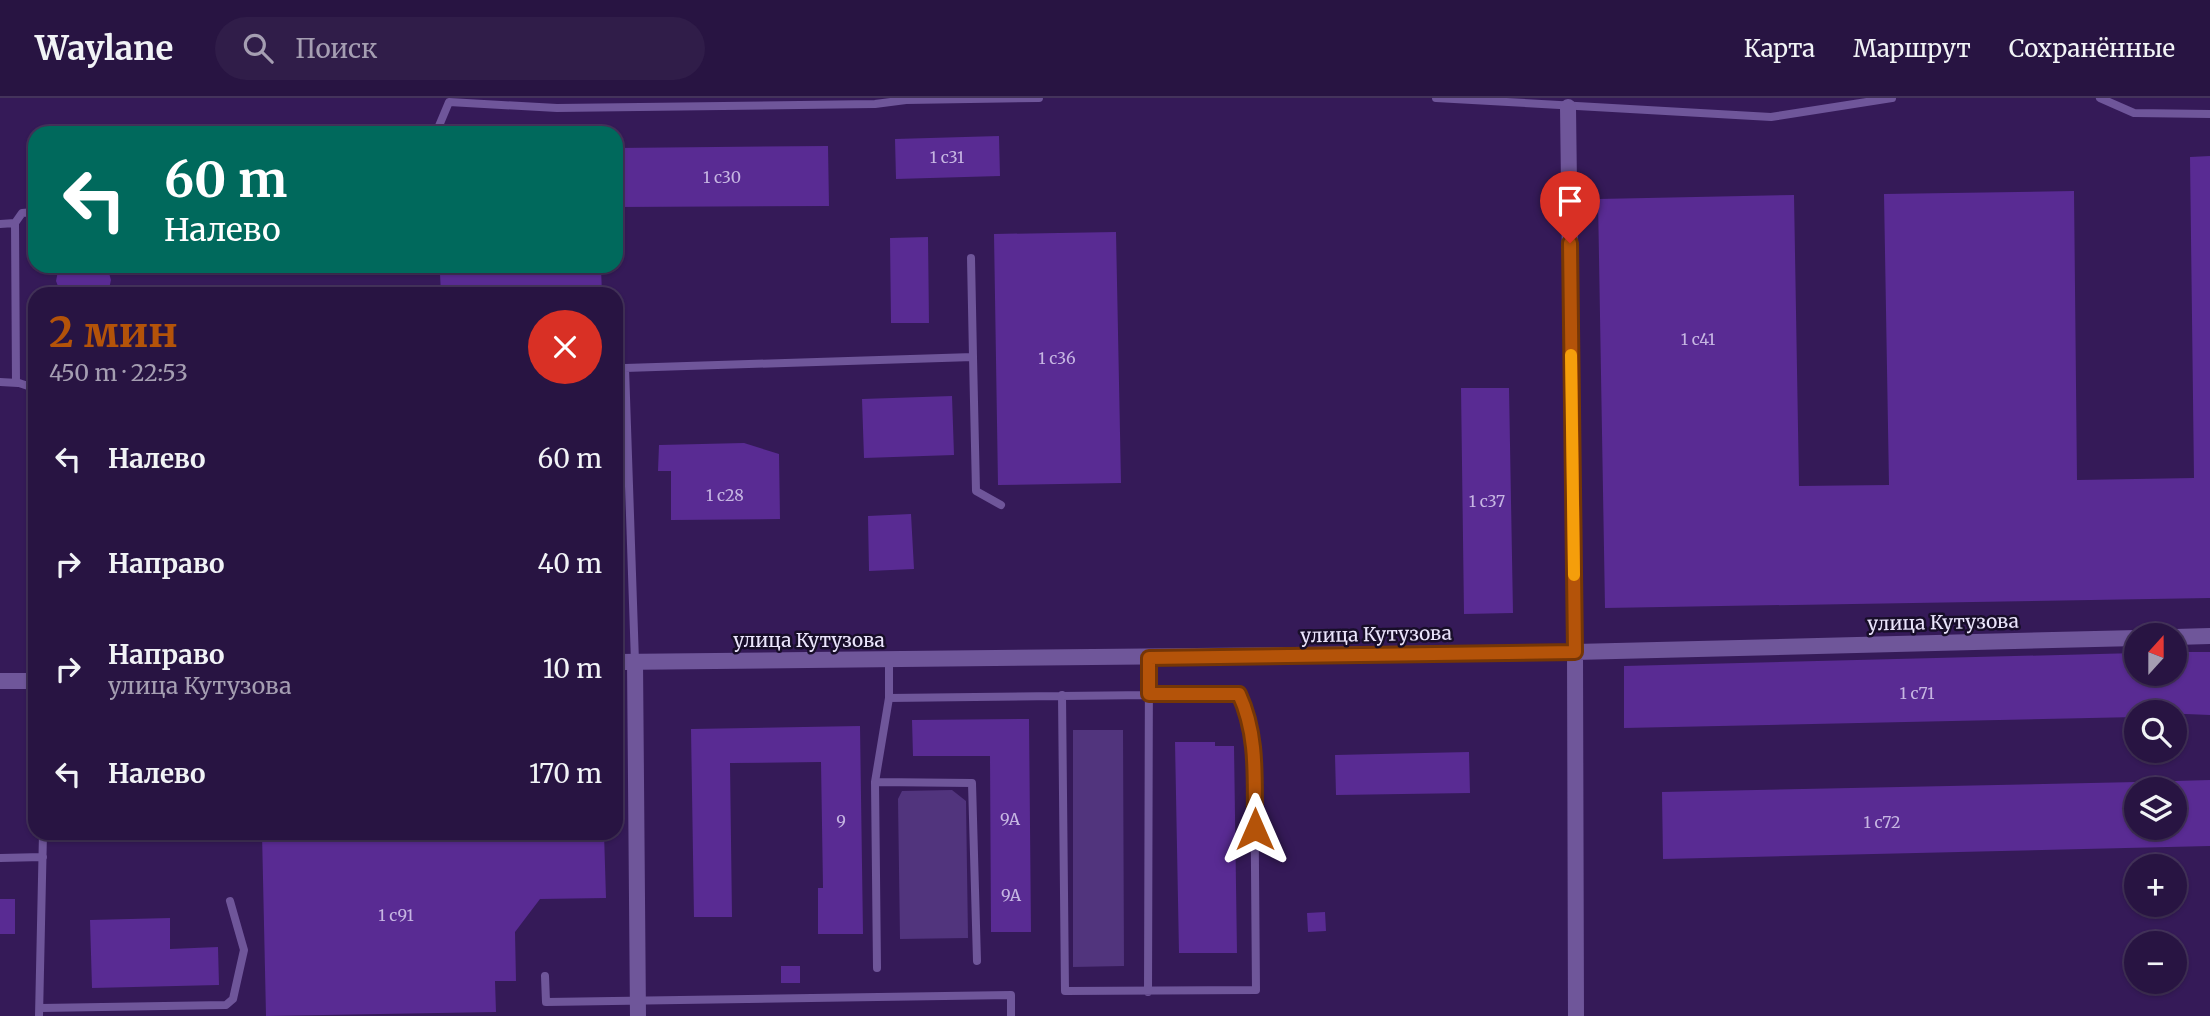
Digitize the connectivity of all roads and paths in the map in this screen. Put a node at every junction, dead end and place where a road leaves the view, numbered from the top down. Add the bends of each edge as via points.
1 (1039, 98) edge
2 (1436, 98) edge
3 (1892, 98) edge
4 (2100, 98) edge
5 (1568, 107) junction
6 (2210, 114) edge
7 (439, 126) edge
8 (28, 213) edge
9 (15, 223) junction
10 (0, 224) edge
11 (971, 258) dead end
12 (973, 357) junction
13 (623, 368) edge
14 (0, 382) edge
15 (16, 382) junction
16 (28, 386) edge
17 (623, 410) edge
18 (1001, 505) dead end
19 (2210, 636) edge
20 (2188, 637) edge
21 (2124, 638) edge
22 (1575, 652) junction
23 (1149, 658) junction
24 (889, 661) junction
25 (623, 662) edge
26 (635, 662) junction
27 (0, 681) edge
28 (28, 681) edge
29 (1149, 694) junction
30 (1062, 695) junction
31 (889, 698) junction
32 (875, 782) junction
33 (43, 840) edge
34 (43, 857) junction
35 (0, 858) edge
36 (230, 901) dead end
37 (977, 961) dead end
38 (877, 968) dead end
39 (545, 976) dead end
40 (1148, 992) junction
41 (638, 1008) edge
42 (40, 1013) edge
43 (1011, 1016) edge
44 (1576, 1016) edge

1 - 7 lane via 557,108 449,102
2 - 5 lane
3 - 5 lane via 1770,117
4 - 6 lane via 2134,113
5 - 22 street
8 - 9 lane
9 - 10 lane
9 - 15 lane
11 - 12 lane
12 - 13 lane
12 - 18 lane via 976,491
14 - 15 lane
15 - 16 lane
17 - 26 lane
19 - 20 street
21 - 22 street, улица Кутузова
22 - 23 street, улица Кутузова
22 - 44 street
23 - 24 street, улица Кутузова
23 - 29 lane
24 - 26 street, улица Кутузова
24 - 31 lane
25 - 26 street, улица Кутузова
26 - 41 street
27 - 28 street
29 - 30 lane
29 - 40 lane
29 - 40 lane via 1239,694 1250,718 1256,990
30 - 31 lane
30 - 40 lane via 1065,991
31 - 32 lane
32 - 37 lane via 972,783
32 - 38 lane
33 - 34 lane
34 - 35 lane
34 - 42 lane
36 - 42 lane via 244,950 233,999 226,1005
39 - 41 lane via 546,1002
41 - 43 lane via 1011,995

